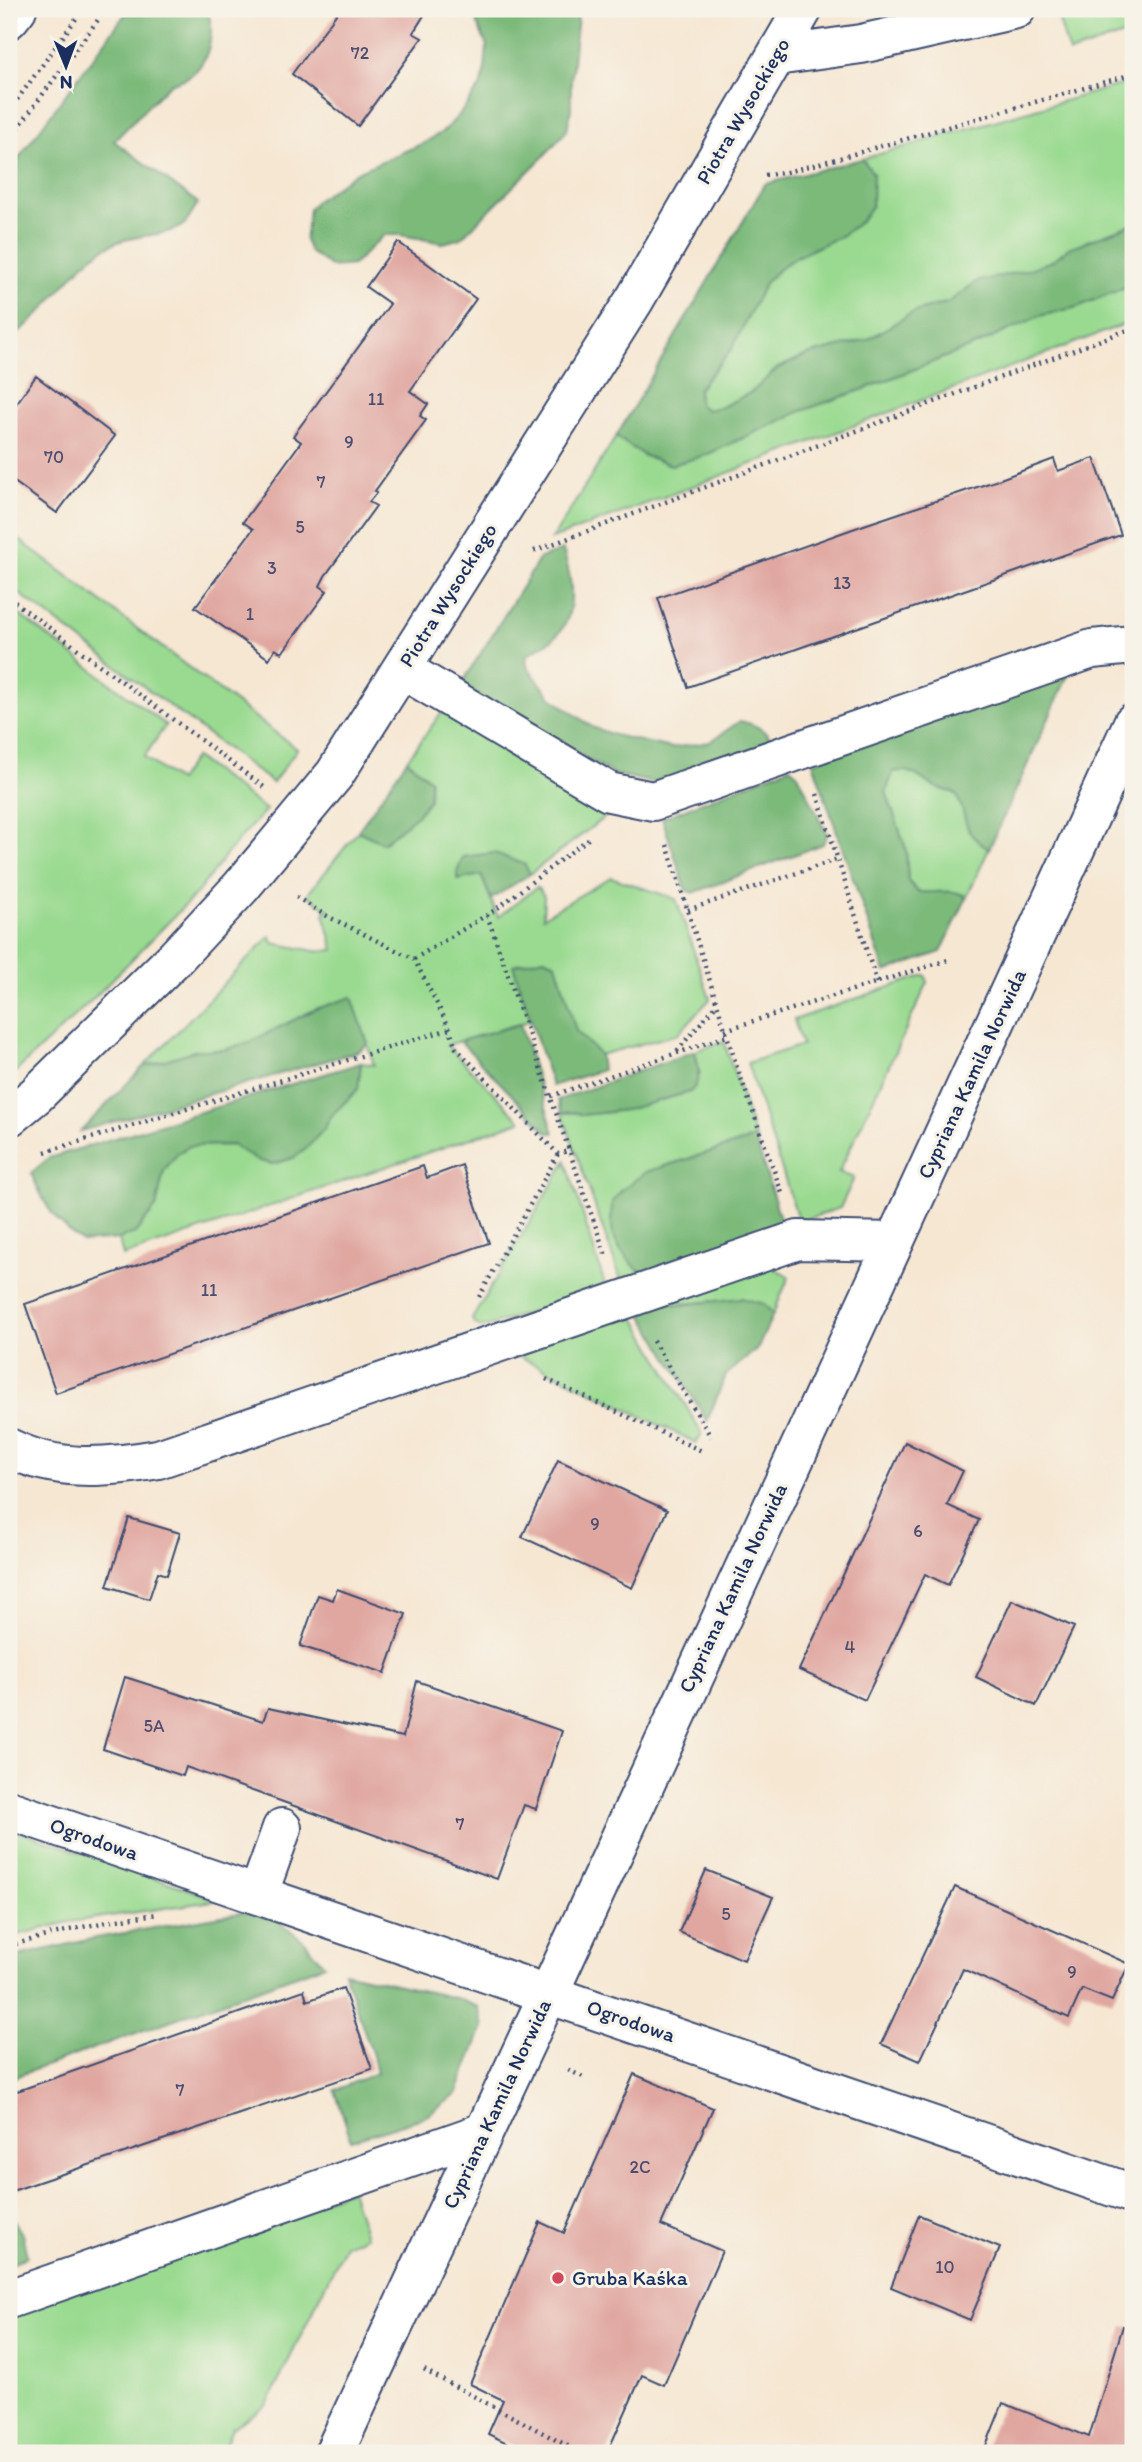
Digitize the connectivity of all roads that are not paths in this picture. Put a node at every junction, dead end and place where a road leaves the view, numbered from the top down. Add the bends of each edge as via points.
1 (17, 9) edge
2 (803, 9) edge
3 (1016, 9) edge
4 (9, 19) edge
5 (776, 56) junction
6 (1133, 645) edge
7 (402, 669) junction
8 (1133, 723) edge
9 (9, 1117) edge
10 (894, 1242) junction
11 (9, 1448) edge
12 (9, 1810) edge
13 (282, 1828) dead end
14 (258, 1895) junction
15 (549, 1993) junction
16 (484, 2133) junction
17 (1133, 2194) edge
18 (9, 2299) edge
19 (334, 2453) edge

1 - 4 street
2 - 5 street, Piotra Wysockiego
3 - 5 street via 861,44
5 - 7 street, Piotra Wysockiego via 635,299
6 - 7 street via 1093,649 653,801 609,792
7 - 9 street, Piotra Wysockiego via 335,774 241,887 175,958
8 - 10 street, Cypriana Kamila Norwida
10 - 11 street via 798,1240 158,1459 97,1468 44,1461
10 - 15 street, Cypriana Kamila Norwida
12 - 14 street, Ogrodowa
13 - 14 street
14 - 15 street, Ogrodowa
15 - 16 street, Cypriana Kamila Norwida
15 - 17 street, Ogrodowa
16 - 18 street
16 - 19 street, Cypriana Kamila Norwida

